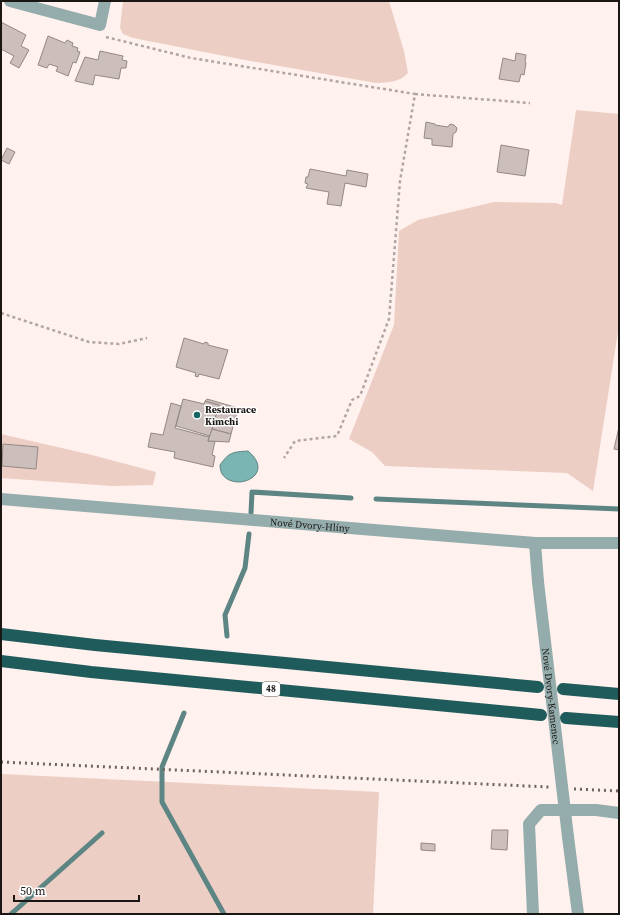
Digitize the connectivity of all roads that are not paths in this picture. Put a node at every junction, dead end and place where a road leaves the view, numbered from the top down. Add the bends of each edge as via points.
1 (10, 1) edge
2 (105, 1) edge
3 (1, 499) edge
4 (535, 542) junction
5 (619, 543) edge
6 (1, 634) edge
7 (1, 661) edge
8 (538, 688) dead end
9 (563, 689) dead end
10 (619, 694) edge
11 (541, 715) dead end
12 (566, 718) dead end
13 (619, 722) edge
14 (619, 813) edge
15 (533, 914) edge
16 (578, 914) edge

1 - 2 street via 100,25
3 - 4 street, Nové Dvory-Hlíny
4 - 5 street, Nové Dvory-Hlíny
4 - 16 street, Nové Dvory-Kamenec, bridge
6 - 8 highway
7 - 11 highway, 48
9 - 10 highway
12 - 13 highway
14 - 15 street via 596,810 541,810 533,819 529,824

